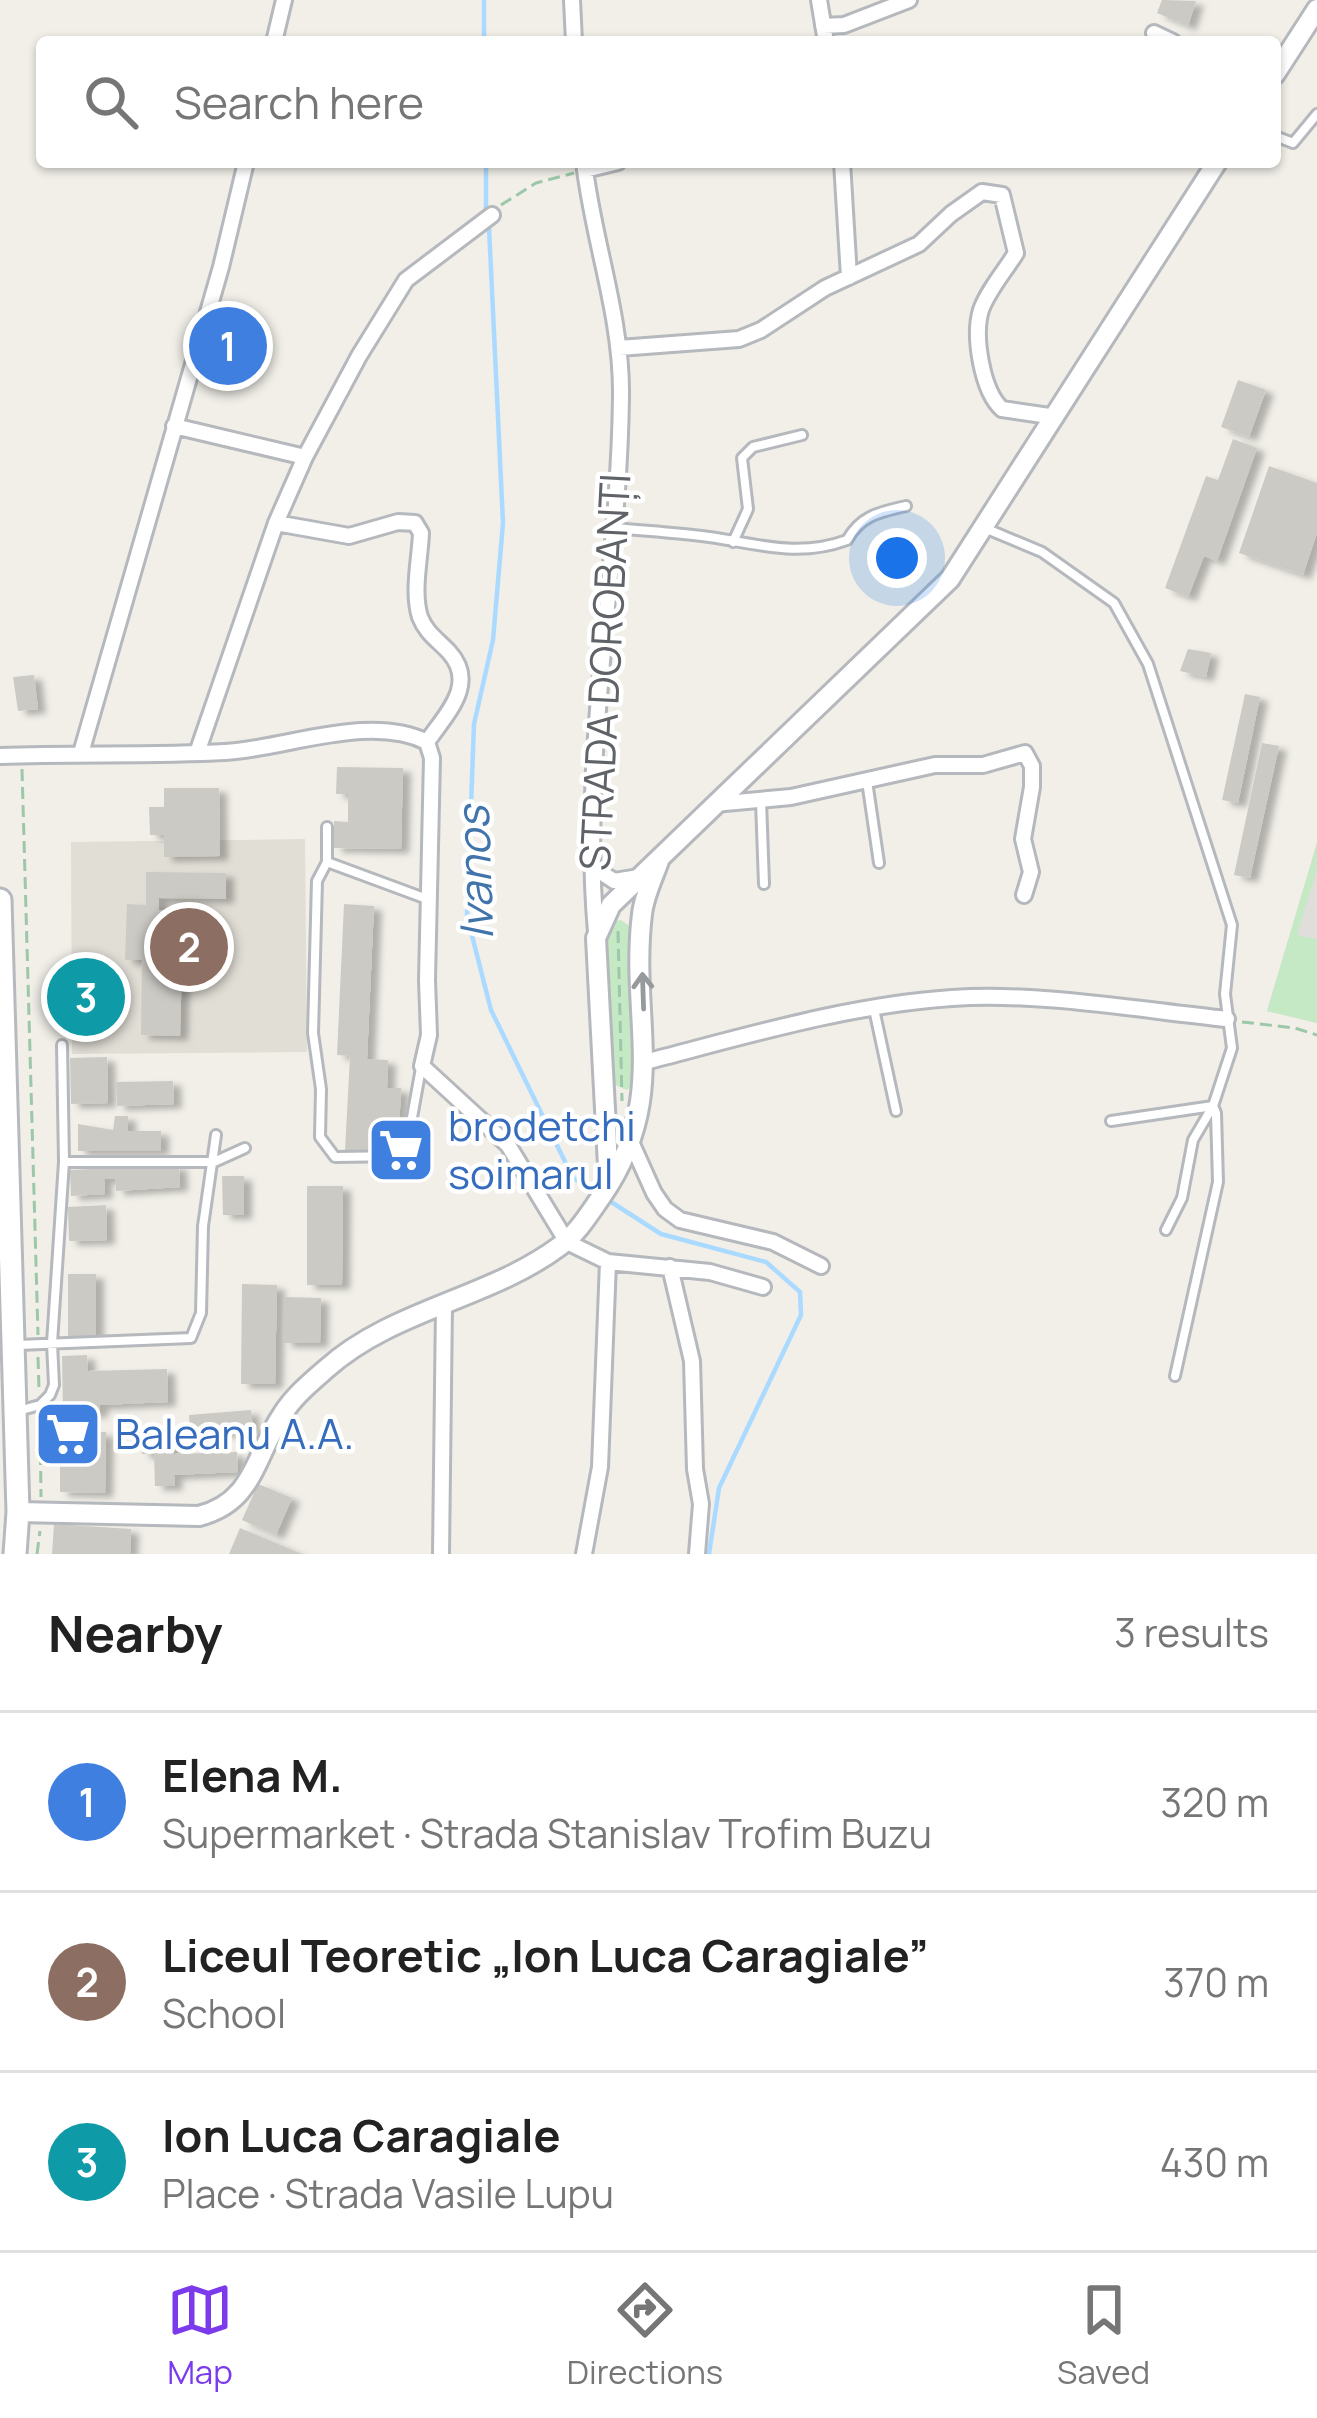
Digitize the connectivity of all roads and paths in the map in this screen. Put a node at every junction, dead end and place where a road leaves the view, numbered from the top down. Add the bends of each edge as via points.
1 (284, 0) edge
2 (572, 0) edge
3 (819, 0) edge
4 (909, 0) edge
5 (1315, 4) edge
6 (1154, 33) dead end
7 (825, 34) edge
8 (275, 36) edge
9 (574, 36) edge
10 (1160, 36) edge
11 (1281, 64) edge
12 (1317, 114) edge
13 (1281, 138) edge
14 (244, 168) edge
15 (578, 168) edge
16 (584, 168) edge
17 (842, 168) edge
18 (1213, 168) edge
19 (492, 215) joint
20 (849, 278) junction
21 (619, 348) junction
22 (1057, 417) junction
23 (175, 426) junction
24 (802, 435) dead end
25 (305, 457) junction
26 (906, 506) dead end
27 (276, 524) junction
28 (615, 528) junction
29 (986, 529) junction
30 (733, 542) junction
31 (428, 742) junction
32 (81, 753) junction
33 (197, 753) junction
34 (22, 755) junction
35 (0, 756) edge
36 (867, 779) junction
37 (761, 800) junction
38 (714, 804) junction
39 (327, 827) dead end
40 (661, 857) junction
41 (327, 862) junction
42 (878, 863) dead end
43 (590, 866) junction
44 (639, 877) junction
45 (764, 884) dead end
46 (1024, 895) dead end
47 (0, 900) edge
48 (428, 900) junction
49 (612, 919) junction
50 (642, 921) junction
51 (596, 938) junction
52 (874, 1008) junction
53 (1227, 1019) junction
54 (1317, 1035) edge
55 (62, 1045) dead end
56 (646, 1062) junction
57 (422, 1066) junction
58 (602, 1088) junction
59 (629, 1097) junction
60 (1213, 1106) junction
61 (896, 1111) dead end
62 (1111, 1121) dead end
63 (216, 1136) dead end
64 (632, 1144) junction
65 (245, 1148) dead end
66 (64, 1162) junction
67 (214, 1162) junction
68 (609, 1185) junction
69 (1166, 1229) dead end
70 (567, 1242) junction
71 (608, 1262) junction
72 (820, 1266) dead end
73 (670, 1267) junction
74 (763, 1288) dead end
75 (444, 1305) junction
76 (52, 1343) junction
77 (38, 1344) junction
78 (11, 1345) junction
79 (1175, 1376) dead end
80 (40, 1405) junction
81 (14, 1412) junction
82 (17, 1512) junction
83 (41, 1513) junction
84 (15, 1554) edge
85 (38, 1554) edge
86 (441, 1554) edge
87 (584, 1554) edge
88 (698, 1554) edge

1 - 8 street
2 - 9 street
3 - 7 street
4 - 7 street
5 - 11 street
6 - 10 street
12 - 13 lane via 1293,143
14 - 23 street
15 - 19 path via 509,197
16 - 21 street, STRADA DOROBANȚI
17 - 20 street
18 - 22 street
19 - 25 street via 406,280
20 - 21 street via 739,339
20 - 22 street via 919,244 982,192 1002,195 1016,253 980,311 990,391 1002,410
21 - 28 street, STRADA DOROBANȚI
22 - 29 street
23 - 25 street
23 - 32 street
24 - 30 lane via 753,447 742,458 748,509
25 - 27 street
26 - 30 lane via 877,512 848,540 821,550
27 - 31 street via 349,536 415,524 418,611 462,675 458,698
27 - 33 street
28 - 30 lane
28 - 43 street, STRADA DOROBANȚI
29 - 38 street via 950,579
29 - 53 lane via 1042,553 1114,603 1148,664 1232,925
31 - 33 street via 352,732
31 - 48 street
32 - 33 street
32 - 34 street
34 - 35 street
34 - 77 path
36 - 37 street
36 - 42 lane
36 - 46 street via 1025,753 1032,788
37 - 38 street
37 - 45 lane
38 - 40 street
39 - 41 lane
40 - 44 street
40 - 50 street
41 - 48 lane
41 - 57 lane via 317,881 313,1034 320,1137 328,1150 406,1156
43 - 44 street via 614,881
43 - 51 street, STRADA DOROBANȚI
44 - 49 street via 610,904
47 - 78 main road
48 - 57 street
49 - 50 street via 630,914
49 - 51 street
49 - 59 path
56 -> 50 street
51 - 58 street, STRADA DOROBANȚI
52 - 53 street via 1000,997
52 - 56 street
52 - 61 lane
53 - 54 path
53 - 60 lane via 1232,1048
55 - 66 lane
56 - 59 street
57 - 70 street via 508,1145
58 - 59 street
58 - 68 street, STRADA DOROBANȚI
59 - 64 street
60 - 62 lane
60 - 69 lane via 1193,1140 1182,1198
60 - 79 lane via 1218,1183
63 - 67 lane
64 - 68 street
64 - 72 street via 654,1193 680,1220 773,1242
65 - 67 lane
66 - 67 lane
66 - 76 lane
67 - 76 lane via 201,1313 191,1338
68 - 70 street
70 - 71 street
70 - 75 street
71 - 73 street
71 - 87 street via 600,1466
73 - 74 street
73 - 88 street via 692,1361
75 - 83 street via 354,1347 296,1396 231,1504 199,1516
75 - 86 street
76 - 77 lane
76 - 80 lane via 54,1385
77 - 78 lane
77 - 80 path
78 - 81 main road
80 - 81 lane
80 - 83 path
81 - 82 main road
82 - 83 street
82 - 84 main road
83 - 85 path

